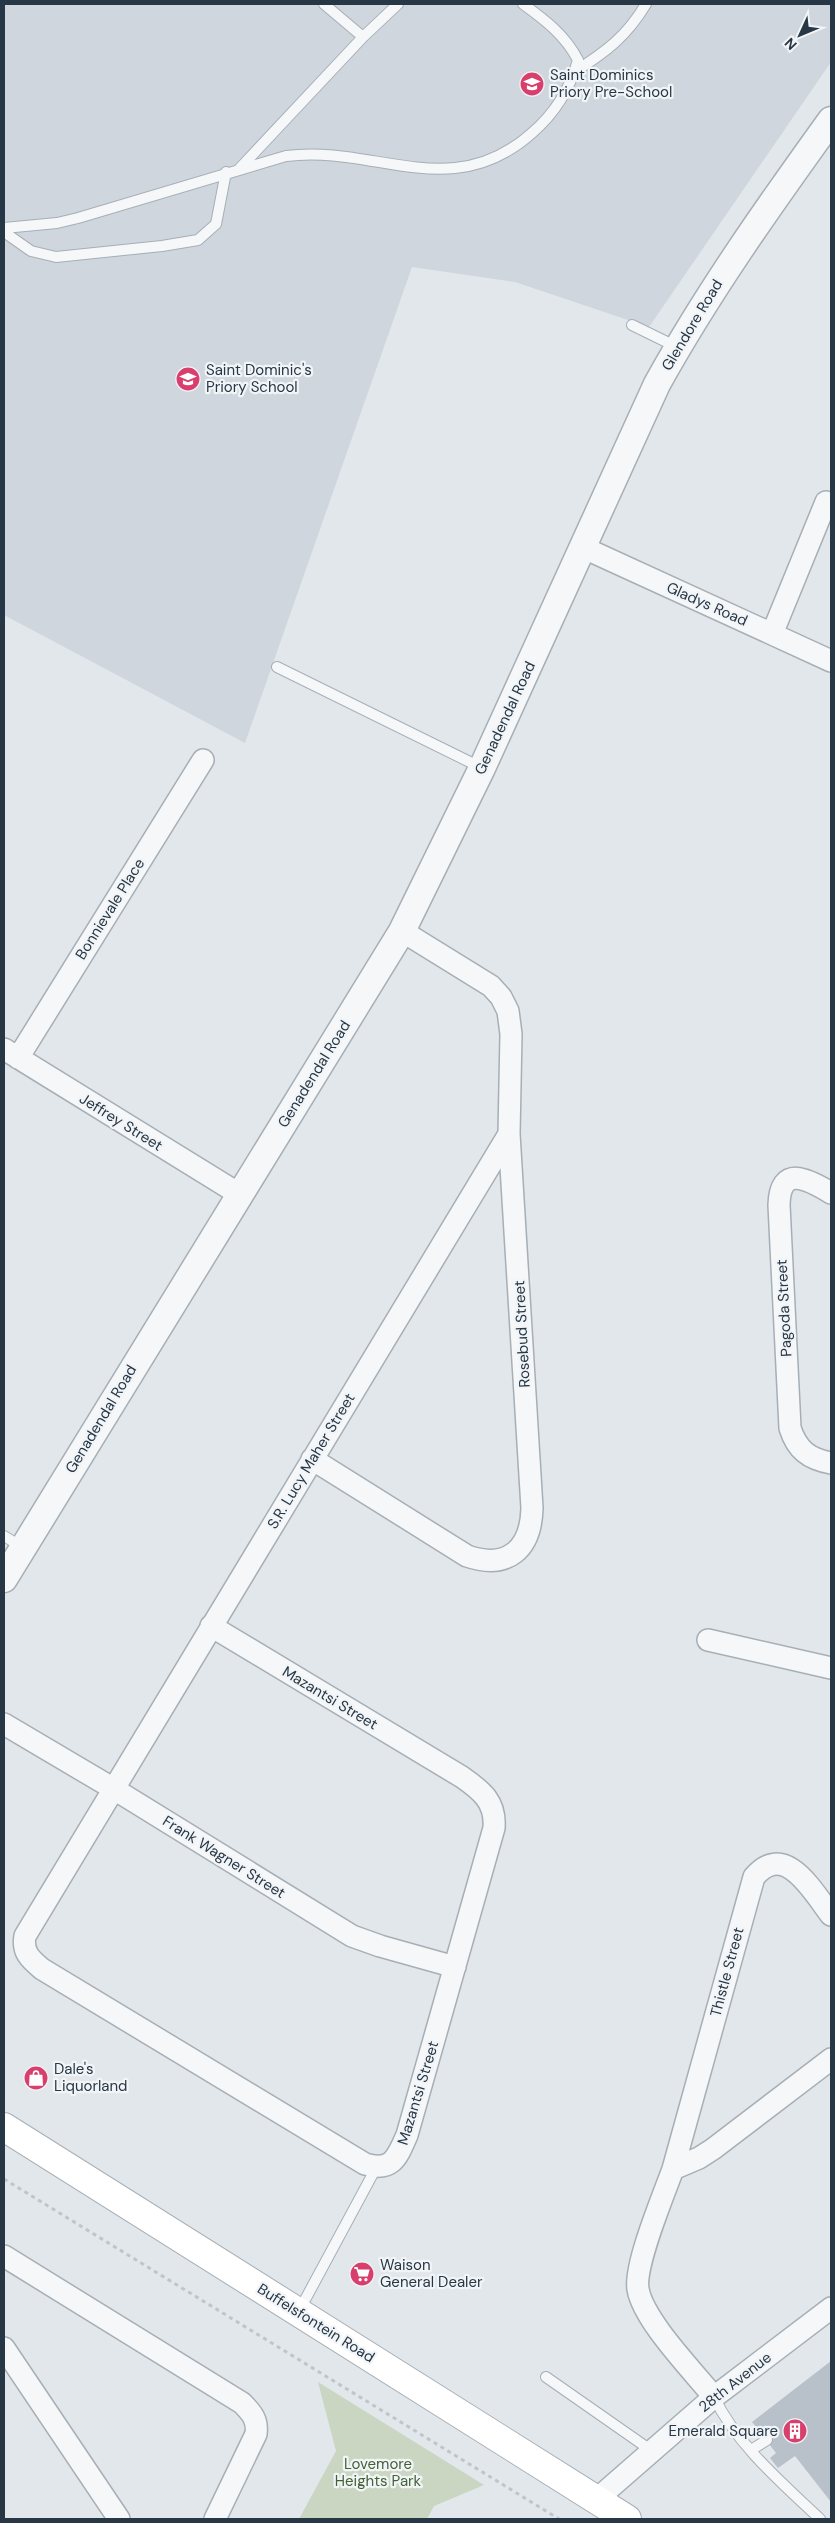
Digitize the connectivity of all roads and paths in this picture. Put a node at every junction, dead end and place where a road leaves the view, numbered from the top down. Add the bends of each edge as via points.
1 (324, 4) edge
2 (398, 4) edge
3 (523, 4) edge
4 (646, 4) edge
5 (363, 37) junction
6 (574, 72) junction
7 (831, 120) edge
8 (239, 169) junction
9 (226, 172) junction
10 (4, 228) edge
11 (4, 232) edge
12 (632, 325) dead end
13 (678, 347) junction
14 (826, 502) dead end
15 (582, 547) junction
16 (772, 634) junction
17 (831, 661) edge
18 (277, 667) dead end
19 (203, 760) dead end
20 (482, 768) junction
21 (402, 931) junction
22 (11, 1054) edge
23 (510, 1134) junction
24 (831, 1193) edge
25 (239, 1194) junction
26 (312, 1459) junction
27 (831, 1463) edge
28 (13, 1542) edge
29 (4, 1579) edge
30 (211, 1626) junction
31 (708, 1640) dead end
32 (831, 1668) edge
33 (4, 1724) edge
34 (114, 1788) junction
35 (831, 1916) edge
36 (455, 1967) junction
37 (831, 2059) edge
38 (4, 2127) edge
39 (376, 2168) junction
40 (673, 2169) junction
41 (4, 2178) edge
42 (4, 2256) edge
43 (831, 2308) edge
44 (298, 2312) junction
45 (4, 2348) edge
46 (546, 2377) dead end
47 (714, 2397) junction
48 (767, 2440) dead end
49 (751, 2450) junction
50 (652, 2451) junction
51 (597, 2499) junction
52 (119, 2519) edge
53 (215, 2519) edge
54 (559, 2519) edge
55 (627, 2519) edge
56 (820, 2519) edge

1 - 5 lane
2 - 5 lane
3 - 6 lane via 551,25 572,48 578,60
4 - 6 lane via 633,26 606,53
5 - 8 lane
6 - 8 lane via 544,123 523,141 474,166 413,169 318,154 286,156
7 - 13 street, Glendore Road via 753,227
8 - 9 lane
9 - 10 lane via 78,218
9 - 11 lane via 216,224 198,240 56,257 31,251
12 - 13 lane
13 - 15 street, Glendore Road via 638,422
14 - 16 street
15 - 16 street, Gladys Road
15 - 20 street, Genadendal Road
16 - 17 street, Gladys Road
18 - 20 lane
19 - 22 street, Bonnievale Place
20 - 21 street, Genadendal Road
21 - 23 street, Rosebud Street via 491,986 501,997 508,1011 511,1034
21 - 25 street, Genadendal Road
22 - 25 street, Jeffrey Street
23 - 26 street, S.R. Lucy Maher Street
23 - 26 street, Rosebud Street via 532,1508 532,1526 520,1548 508,1558 494,1562 467,1556
24 - 27 street, Pagoda Street via 803,1178 793,1178 779,1192 790,1428 794,1440 809,1457
25 - 28 street, Genadendal Road
26 - 30 street, S.R. Lucy Maher Street
28 - 29 street, Genadendal Road
30 - 34 street, S.R. Lucy Maher Street
30 - 36 street, Mazantsi Street via 462,1777 486,1796 492,1805 494,1828
31 - 32 street
33 - 34 street, Frank Wagner Street
34 - 36 street, Frank Wagner Street via 352,1936
34 - 39 street via 25,1936 25,1952 42,1969 364,2164
35 - 40 street, Thistle Street via 802,1877 790,1867 770,1864 754,1877
36 - 39 street, Mazantsi Street via 407,2135 394,2161
37 - 40 street via 713,2149
38 - 44 main road, Buffelsfontein Road
39 - 44 lane
40 - 47 street, Thistle Street via 640,2269 638,2290 645,2309
41 - 54 path
42 - 53 street via 242,2403 250,2411 257,2425 256,2434
43 - 47 street, 28th Avenue
44 - 51 main road, Buffelsfontein Road
45 - 52 street
46 - 50 lane
47 - 49 lane via 724,2418
47 - 50 street, 28th Avenue
48 - 49 lane
49 - 56 lane
50 - 51 street, 28th Avenue
51 - 55 main road, Buffelsfontein Road

